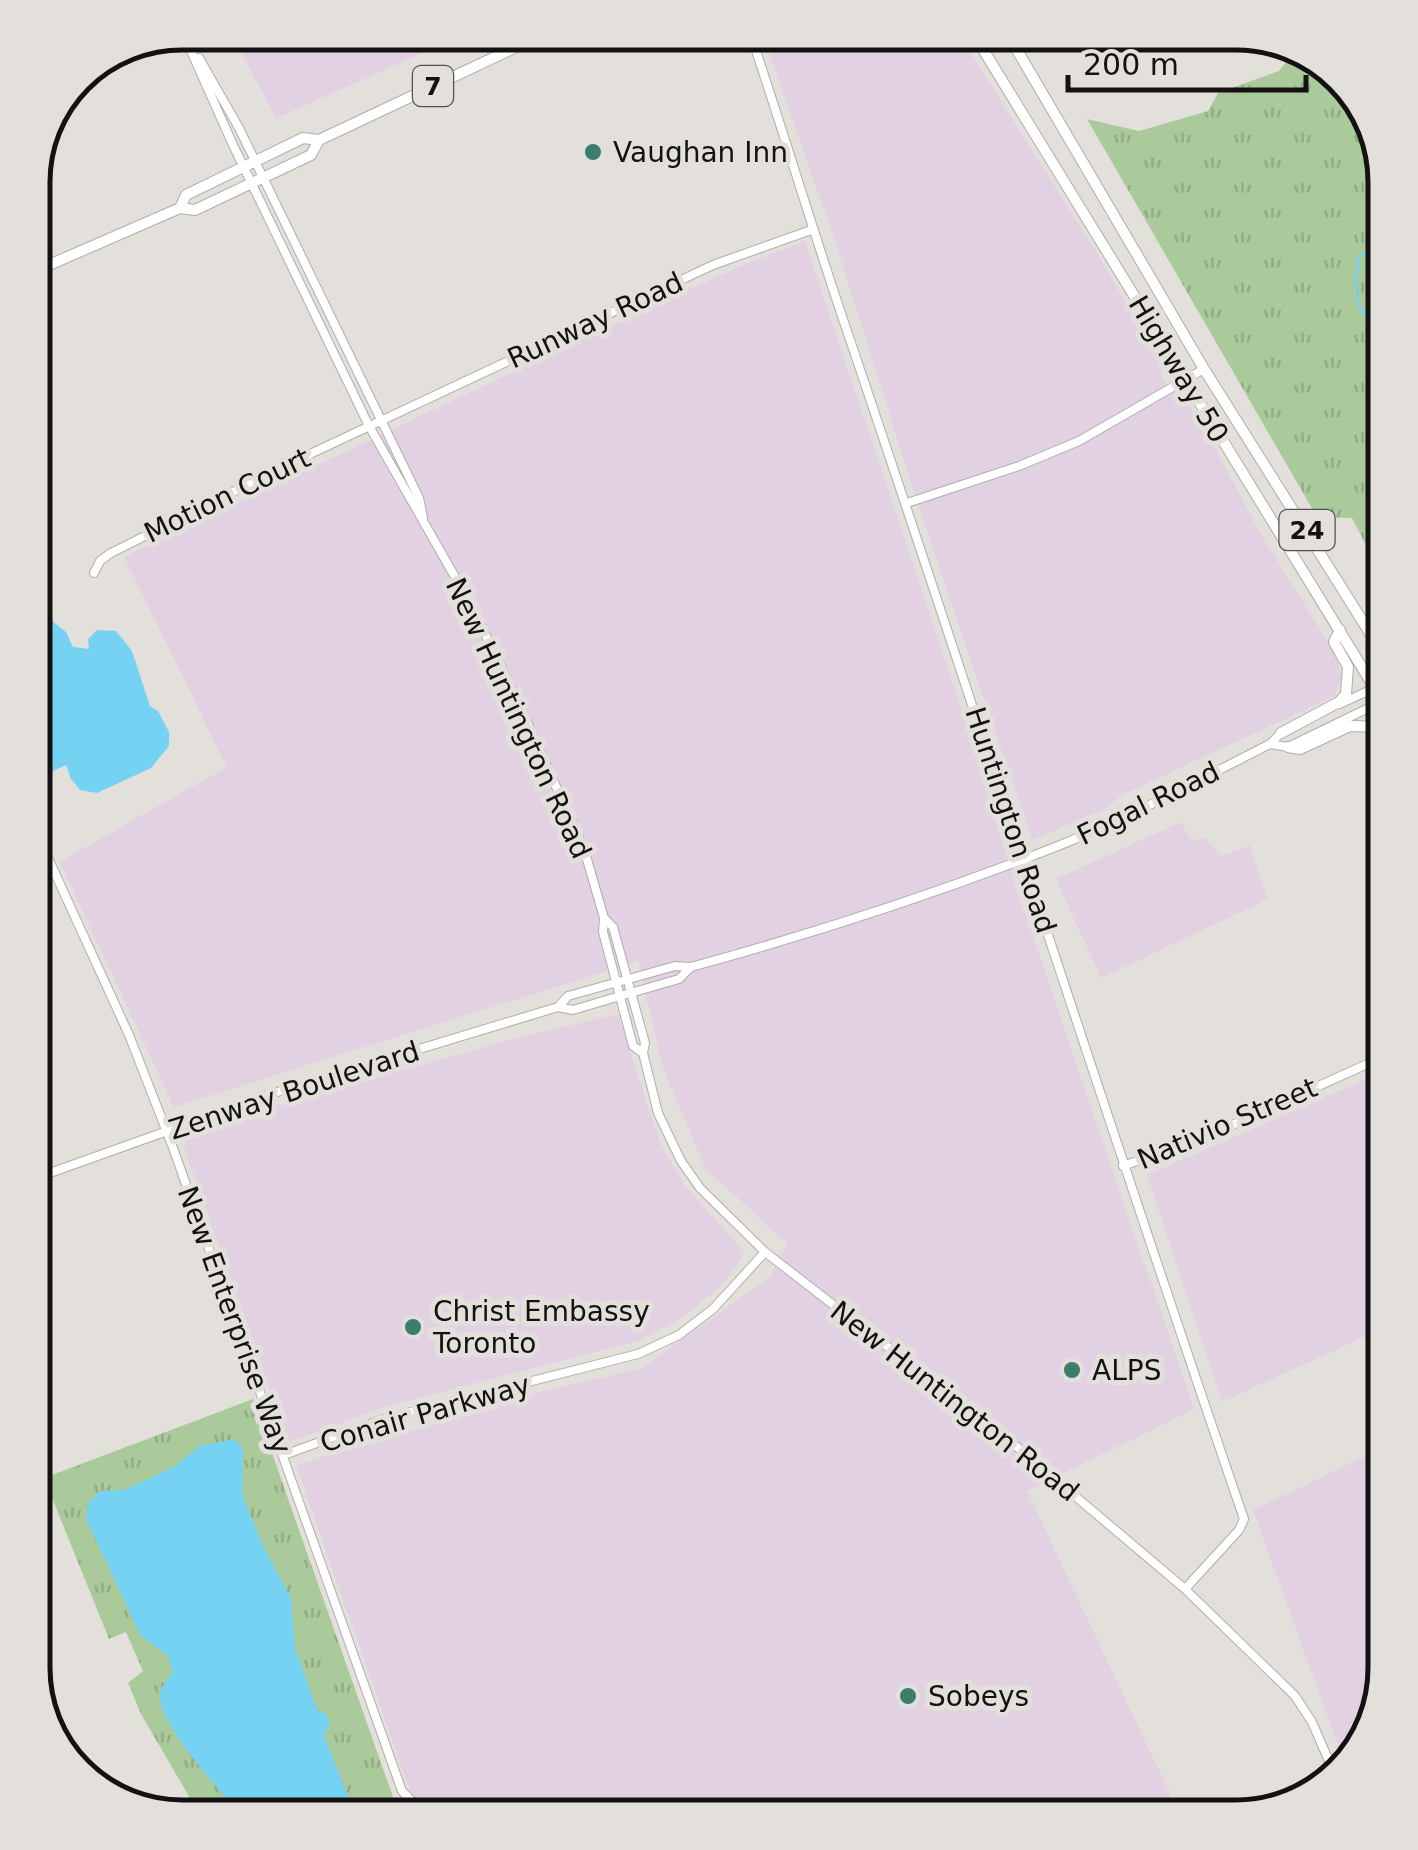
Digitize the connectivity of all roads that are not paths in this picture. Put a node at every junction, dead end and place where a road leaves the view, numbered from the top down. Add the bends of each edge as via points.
1 (193, 50) edge
2 (508, 50) edge
3 (756, 50) edge
4 (983, 50) edge
5 (1016, 50) edge
6 (320, 140) junction
7 (249, 164) junction
8 (258, 180) junction
9 (180, 208) junction
10 (814, 229) junction
11 (50, 265) edge
12 (1204, 369) junction
13 (1186, 379) junction
14 (379, 422) junction
15 (369, 426) junction
16 (908, 503) junction
17 (424, 521) junction
18 (94, 573) dead end
19 (1364, 621) junction
20 (1368, 626) edge
21 (1368, 628) edge
22 (1340, 630) junction
23 (1368, 668) edge
24 (1368, 691) edge
25 (1368, 710) edge
26 (1368, 726) edge
27 (1281, 733) junction
28 (1270, 744) junction
29 (1288, 747) junction
30 (1024, 858) junction
31 (50, 862) edge
32 (604, 918) junction
33 (691, 968) junction
34 (627, 979) junction
35 (616, 982) junction
36 (631, 992) junction
37 (620, 996) junction
38 (558, 1006) junction
39 (643, 1054) junction
40 (1368, 1064) edge
41 (166, 1132) junction
42 (1123, 1166) junction
43 (50, 1173) edge
44 (765, 1252) junction
45 (284, 1455) junction
46 (1185, 1589) junction
47 (1329, 1761) edge
48 (411, 1800) edge

1 - 7 street, New Huntington Road via 224,101
2 - 6 main road, 7
3 - 10 street, Huntington Road
4 - 13 main road, Highway 50 / 24
5 - 12 main road, Highway 50 / 24
6 - 7 main road, 7 via 304,138
6 - 8 main road, 7 via 311,155
7 - 8 street, New Huntington Road
7 - 9 main road, 7 via 186,195
8 - 9 main road, 7 via 195,210
8 - 14 street, New Huntington Road
8 - 15 street, New Huntington Road
9 - 11 main road, 7
10 - 14 street, Runway Road via 713,265
10 - 16 street, Huntington Road
12 - 13 street
12 - 19 main road, Highway 50 / 24
13 - 16 street via 1060,449
13 - 22 main road, Highway 50 / 24
14 - 15 street, Runway Road
14 - 17 street, New Huntington Road
15 - 17 street, New Huntington Road
15 - 18 street, Motion Court via 110,553
16 - 30 street, Huntington Road
17 - 32 street, New Huntington Road via 555,784 584,848
19 - 20 main road
19 - 21 main road, Highway 50 / 24
22 - 23 main road, Highway 50 / 24
22 - 27 main road via 1334,642 1348,667 1346,694
24 - 27 street, Fogal Road
25 - 29 street
26 - 29 main road
27 - 28 street, Fogal Road
28 - 29 street
28 - 30 street, Fogal Road
30 - 33 street, Zenway Boulevard via 814,933
30 - 42 street, Huntington Road
31 - 41 street, New Enterprise Way
32 - 34 street, New Huntington Road
32 - 35 street, New Huntington Road
33 - 34 street, Zenway Boulevard
33 - 36 street, Zenway Boulevard via 679,979
34 - 35 street, Zenway Boulevard
34 - 36 street, New Huntington Road
35 - 37 street, New Huntington Road
35 - 38 street, Zenway Boulevard via 568,996
36 - 37 street, Zenway Boulevard
36 - 39 street, New Huntington Road
37 - 38 street, Zenway Boulevard via 573,1010
37 - 39 street, New Huntington Road via 633,1046
38 - 41 street, Zenway Boulevard
39 - 44 street, New Huntington Road via 658,1113 683,1164
40 - 42 street, Nativio Street
41 - 43 street, Zenway Boulevard
41 - 45 street, New Enterprise Way
42 - 46 street, Huntington Road via 1244,1519
44 - 45 street, Conair Parkway via 712,1309 679,1335 638,1354 383,1419
44 - 46 street, New Huntington Road via 1012,1442
45 - 48 street, New Enterprise Way via 402,1791
46 - 47 street, New Huntington Road via 1295,1696

